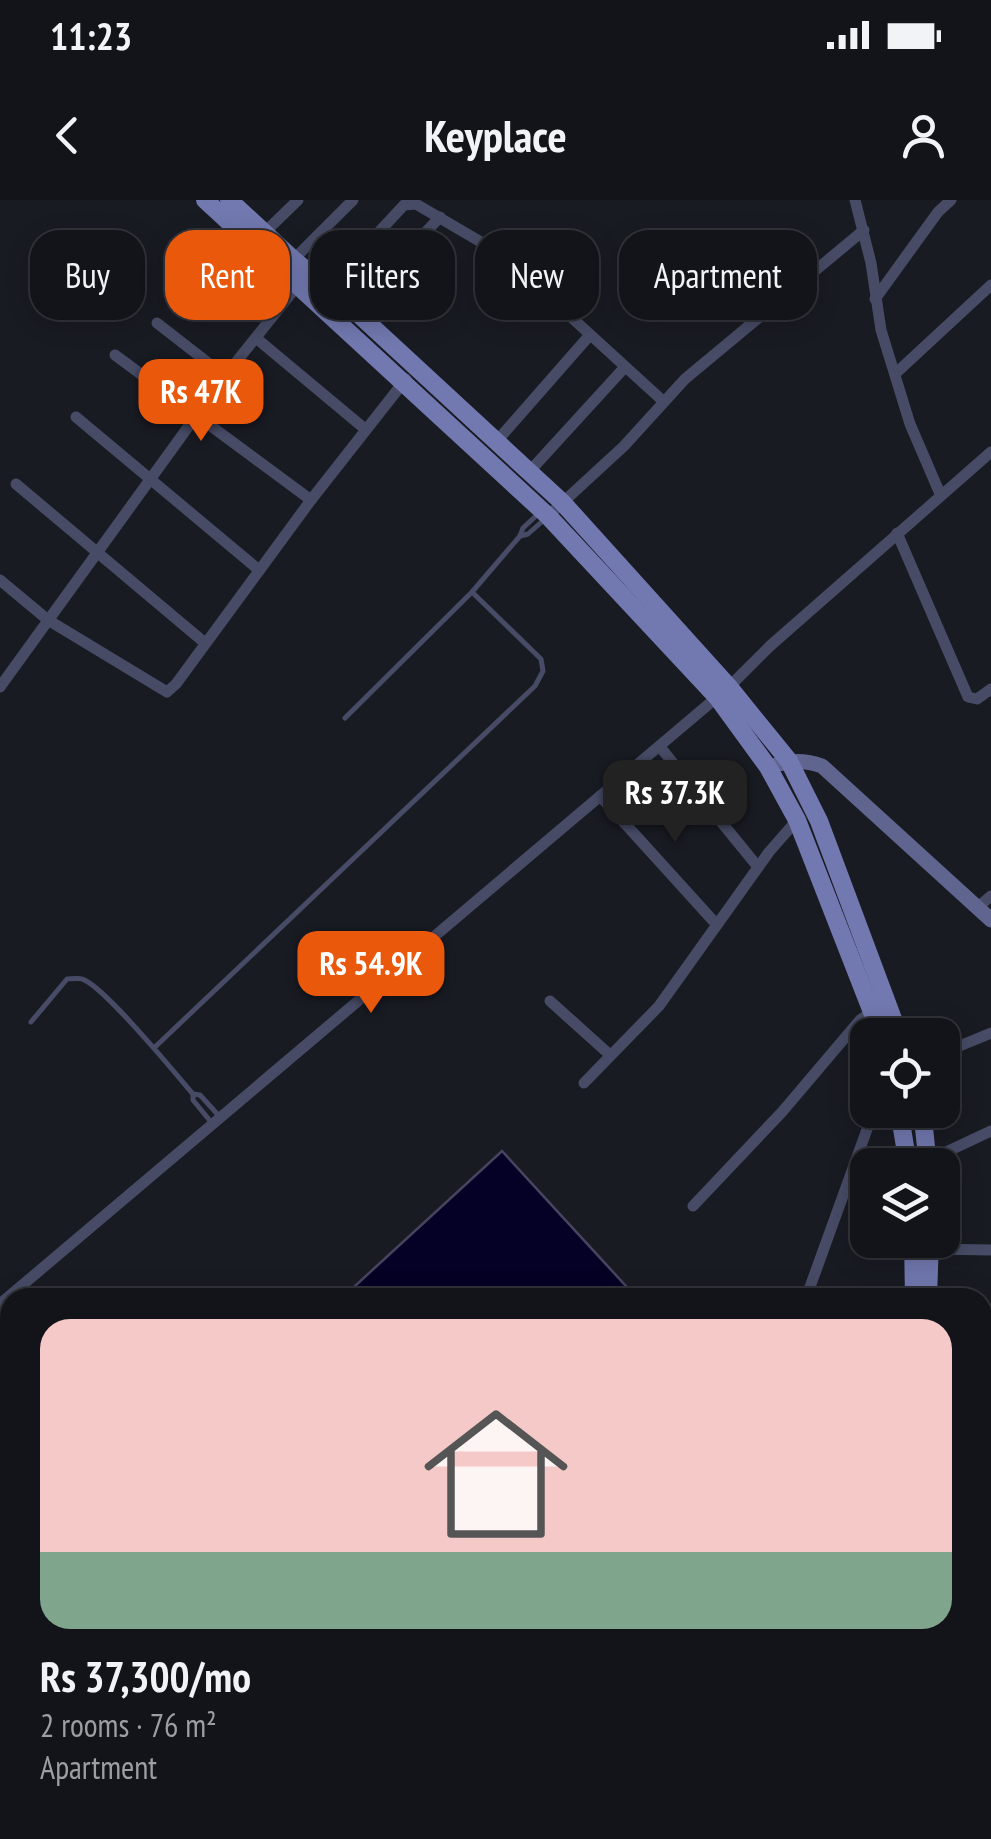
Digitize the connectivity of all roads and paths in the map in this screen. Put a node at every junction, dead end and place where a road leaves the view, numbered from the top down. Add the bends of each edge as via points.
1 (205, 200) edge
2 (229, 200) edge
3 (298, 200) edge
4 (353, 200) edge
5 (855, 200) edge
6 (951, 200) edge
7 (440, 217) junction
8 (261, 230) edge
9 (267, 230) edge
10 (381, 230) edge
11 (428, 230) edge
12 (864, 230) junction
13 (290, 267) edge
14 (295, 273) junction
15 (310, 280) edge
16 (991, 285) edge
17 (875, 299) junction
18 (363, 320) edge
19 (158, 323) dead end
20 (589, 336) junction
21 (256, 338) junction
22 (115, 356) dead end
23 (625, 367) junction
24 (895, 374) junction
25 (225, 376) junction
26 (409, 377) junction
27 (664, 401) junction
28 (198, 415) junction
29 (76, 417) dead end
30 (365, 429) junction
31 (496, 442) junction
32 (991, 452) edge
33 (529, 472) junction
34 (152, 481) junction
35 (16, 484) dead end
36 (941, 496) junction
37 (311, 500) junction
38 (562, 502) junction
39 (545, 513) junction
40 (898, 534) junction
41 (98, 552) junction
42 (258, 570) junction
43 (0, 580) edge
44 (472, 592) junction
45 (48, 620) junction
46 (673, 637) junction
47 (204, 643) junction
48 (1, 682) edge
49 (991, 689) edge
50 (723, 692) junction
51 (345, 718) dead end
52 (660, 746) junction
53 (789, 761) junction
54 (768, 768) junction
55 (600, 796) junction
56 (797, 820) junction
57 (758, 867) junction
58 (984, 901) edge
59 (991, 920) edge
60 (717, 925) junction
61 (550, 1001) dead end
62 (881, 1006) junction
63 (881, 1018) edge
64 (889, 1018) edge
65 (31, 1022) dead end
66 (991, 1032) edge
67 (960, 1046) edge
68 (154, 1048) junction
69 (610, 1056) junction
70 (584, 1083) dead end
71 (216, 1120) junction
72 (867, 1128) edge
73 (991, 1130) edge
74 (957, 1148) edge
75 (693, 1206) dead end
76 (960, 1247) edge
77 (991, 1250) edge
78 (921, 1258) edge
79 (925, 1258) edge
80 (19, 1288) edge
81 (810, 1288) edge
82 (916, 1288) edge
83 (927, 1288) edge

1 - 14 main road
2 - 8 main road
3 - 9 street
4 - 14 street
5 - 12 street
6 - 17 street
7 - 10 street via 416,204 404,206
7 - 11 street
7 - 20 street via 503,256
12 - 17 street
12 - 27 street
13 - 14 main road
14 - 15 main road
14 - 21 street
14 - 26 main road
16 - 24 street
17 - 24 street
18 - 26 main road
19 - 25 street
20 - 23 street
20 - 31 street
21 - 25 street
21 - 30 street
22 - 28 street
23 - 27 street
23 - 33 street
24 - 36 street
25 - 28 street
26 - 30 street
26 - 31 main road
26 - 39 main road
27 - 38 street
28 - 34 street
28 - 37 street
29 - 34 street
30 - 37 street
31 - 33 main road
32 - 36 street
33 - 38 main road
34 - 41 street
34 - 42 street
35 - 41 street
36 - 40 street
37 - 42 street
38 - 39 street
38 - 46 main road
39 - 44 lane
39 - 46 main road
40 - 49 street via 968,698
40 - 50 street
41 - 45 street
41 - 47 street
42 - 47 street
43 - 45 street
44 - 51 lane
44 - 68 lane via 541,659 535,686
45 - 47 street via 167,692
45 - 48 street
46 - 50 main road
50 - 52 street
50 - 53 main road
50 - 54 main road
52 - 55 street
52 - 57 street
53 - 54 main road
53 - 58 main road via 822,766
53 - 62 main road via 819,821
54 - 56 main road
55 - 60 street
55 - 71 street
56 - 57 street
56 - 62 main road
57 - 60 street
58 - 59 main road
60 - 69 street via 658,1006
61 - 69 street
62 - 63 main road
62 - 64 main road
62 - 75 street via 860,1020
65 - 68 lane via 66,979 81,978
66 - 67 street
68 - 71 lane
69 - 70 street
71 - 80 street
72 - 81 street
73 - 74 street
76 - 77 street
78 - 82 main road
79 - 83 main road

